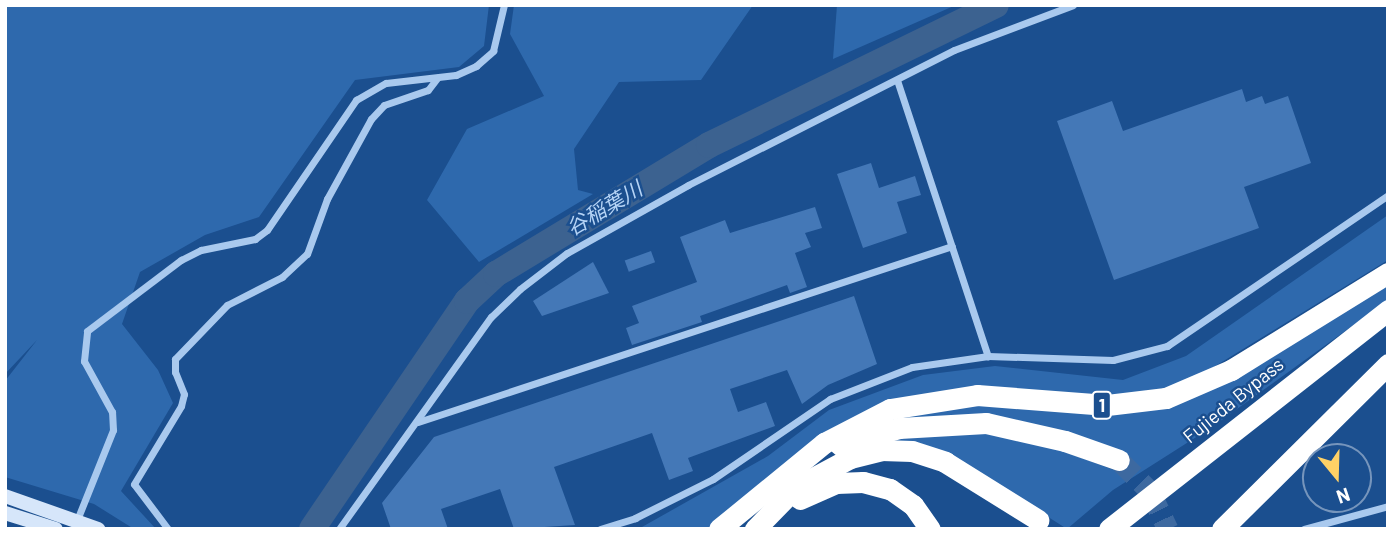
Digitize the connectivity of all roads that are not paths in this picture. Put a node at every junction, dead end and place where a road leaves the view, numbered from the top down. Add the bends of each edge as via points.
1 (504, 5) edge
2 (1073, 5) edge
3 (437, 78) junction
4 (897, 80) junction
5 (1388, 195) edge
6 (952, 246) junction
7 (1388, 273) edge
8 (1388, 310) edge
9 (988, 356) junction
10 (1388, 363) edge
11 (418, 422) junction
12 (1119, 460) tunnel mouth
13 (799, 462) junction
14 (5, 496) edge
15 (754, 499) junction
16 (1388, 506) edge
17 (5, 513) edge
18 (77, 520) junction
19 (1038, 520) dead end
20 (762, 522) edge
21 (56, 529) edge
22 (97, 529) edge
23 (168, 529) edge
24 (339, 529) edge
25 (600, 529) edge
26 (719, 529) edge
27 (729, 529) edge
28 (930, 529) edge
29 (1109, 529) edge
30 (1222, 529) edge
31 (1304, 529) edge

1 - 3 street via 493,51 476,66
2 - 4 street via 954,50
3 - 18 street via 369,89 356,100 267,230 256,239 201,250 181,260 87,331 84,361 112,412 113,430
3 - 23 street via 428,90 384,105 370,119 327,198 307,254 282,277 227,305 175,359 184,394 181,405 134,484
4 - 6 street
4 - 11 street via 688,185 567,253 491,317
5 - 9 street via 1167,346 1113,360
6 - 9 street
6 - 11 street
7 - 13 highway, 1 via 1231,370 1166,398 1107,405 976,395 928,400 854,426
8 - 29 highway, Fujieda Bypass
9 - 25 street via 912,367 871,380 830,399 751,456 678,499
10 - 30 highway
11 - 24 street
12 - 13 highway, 1 via 1019,429 940,423 849,441
13 - 15 highway, 1
14 - 18 main road
15 - 26 highway, 1
15 - 27 highway
16 - 31 street
17 - 21 main road
18 - 22 main road
19 - 20 highway via 945,462 912,451 881,450 828,468 796,487
20 - 28 highway via 836,483 863,482 890,489 913,505

